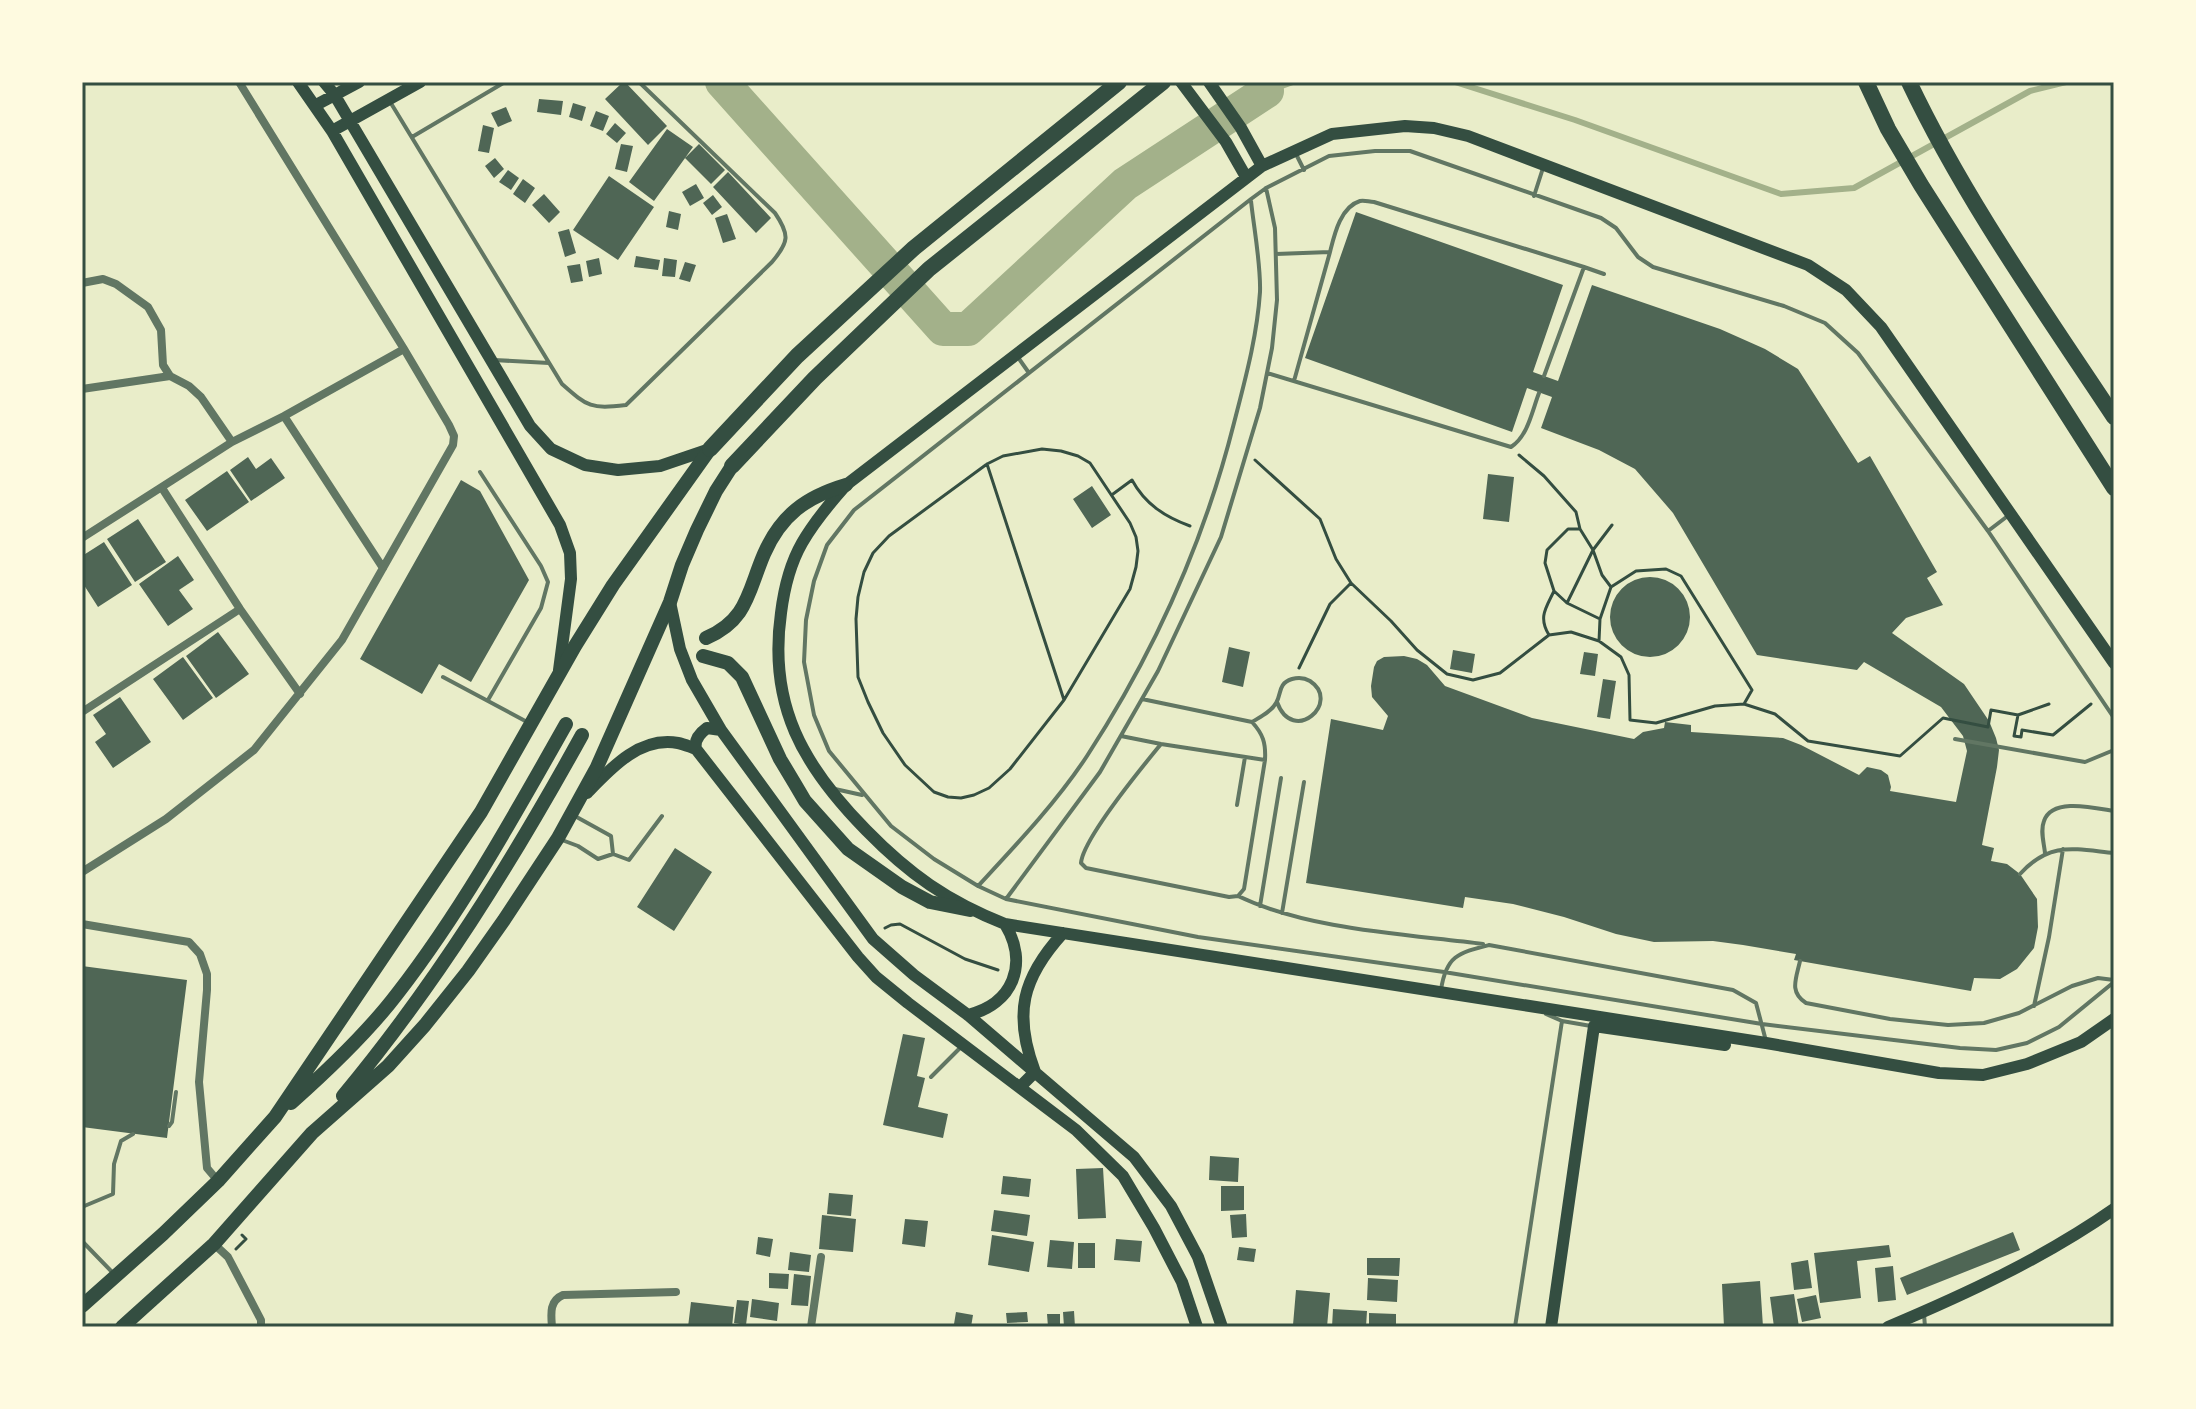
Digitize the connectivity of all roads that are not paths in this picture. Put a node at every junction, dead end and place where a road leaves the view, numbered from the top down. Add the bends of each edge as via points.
1 (239, 82) edge
2 (298, 82) edge
3 (324, 82) edge
4 (359, 82) edge
5 (420, 82) edge
6 (505, 82) edge
7 (639, 82) edge
8 (1119, 82) edge
9 (1163, 82) edge
10 (1181, 82) edge
11 (1866, 82) edge
12 (1909, 82) edge
13 (1211, 85) edge
14 (334, 94) junction
15 (388, 99) junction
16 (316, 105) junction
17 (350, 120) junction
18 (332, 131) junction
19 (412, 137) junction
20 (1295, 151) junction
21 (1544, 165) junction
22 (1262, 166) junction
23 (1304, 170) junction
24 (1246, 177) junction
25 (1266, 188) junction
26 (1534, 196) junction
27 (1251, 199) junction
28 (1330, 252) junction
29 (1276, 254) junction
30 (1584, 267) junction
31 (1604, 274) dead end
32 (82, 283) edge
33 (404, 349) junction
34 (1016, 354) junction
35 (492, 360) junction
36 (549, 363) junction
37 (1029, 373) junction
38 (1267, 373) junction
39 (170, 376) junction
40 (1544, 376) dead end
41 (1294, 381) junction
42 (82, 389) edge
43 (1539, 393) dead end
44 (284, 416) junction
45 (2114, 417) edge
46 (232, 442) junction
47 (710, 449) junction
48 (732, 466) joint
49 (480, 472) dead end
50 (846, 485) junction
51 (162, 488) junction
52 (2114, 488) edge
53 (2011, 513) junction
54 (1988, 531) junction
55 (82, 538) edge
56 (383, 568) junction
57 (670, 602) junction
58 (240, 609) junction
59 (706, 638) dead end
60 (703, 656) dead end
61 (2114, 663) edge
62 (443, 677) dead end
63 (558, 677) junction
64 (300, 694) junction
65 (1142, 699) junction
66 (488, 700) junction
67 (1277, 702) junction
68 (82, 712) edge
69 (2114, 718) edge
70 (1252, 722) junction
71 (531, 724) junction
72 (566, 724) dead end
73 (721, 730) junction
74 (582, 735) dead end
75 (1121, 736) junction
76 (1955, 739) dead end
77 (1161, 744) junction
78 (696, 749) junction
79 (2114, 750) edge
80 (1245, 757) junction
81 (1265, 760) junction
82 (1281, 778) dead end
83 (1304, 782) dead end
84 (827, 788) junction
85 (864, 795) junction
86 (581, 799) junction
87 (1237, 805) dead end
88 (2114, 811) edge
89 (572, 815) junction
90 (662, 816) dead end
91 (558, 838) junction
92 (2063, 849) junction
93 (2045, 853) junction
94 (2114, 853) edge
95 (613, 854) junction
96 (82, 872) edge
97 (2020, 874) dead end
98 (978, 886) junction
99 (1238, 896) junction
100 (1006, 899) junction
101 (1260, 907) junction
102 (970, 910) junction
103 (1282, 913) junction
104 (82, 924) edge
105 (1005, 924) junction
106 (1063, 933) junction
107 (1489, 945) junction
108 (1800, 961) dead end
109 (1444, 972) junction
110 (2114, 981) edge
111 (1441, 992) junction
112 (1526, 1006) junction
113 (2034, 1006) junction
114 (968, 1015) junction
115 (2114, 1019) edge
116 (1562, 1021) junction
117 (1762, 1024) junction
118 (1594, 1026) junction
119 (1766, 1043) junction
120 (963, 1045) junction
121 (1035, 1072) junction
122 (931, 1077) dead end
123 (1020, 1087) junction
124 (176, 1092) dead end
125 (275, 1117) junction
126 (169, 1126) dead end
127 (312, 1133) junction
128 (133, 1134) dead end
129 (218, 1181) junction
130 (82, 1207) edge
131 (2114, 1209) edge
132 (82, 1241) edge
133 (214, 1244) junction
134 (821, 1257) dead end
135 (117, 1276) junction
136 (676, 1292) dead end
137 (82, 1306) edge
138 (1924, 1312) junction
139 (122, 1327) edge
140 (261, 1327) edge
141 (552, 1327) edge
142 (811, 1327) edge
143 (1197, 1327) edge
144 (1222, 1327) edge
145 (1515, 1327) edge
146 (1551, 1327) edge
147 (1888, 1327) edge
148 (1925, 1327) edge

1 - 33 street
2 - 16 main road
3 - 14 main road
4 - 14 main road
5 - 15 main road
6 - 19 lane
7 - 36 lane via 775,213 787,238 772,262 626,405 584,403 562,384
8 - 47 highway via 914,248 797,356
9 - 48 highway via 929,269
10 - 24 main road
11 - 52 highway via 1921,185
12 - 45 highway via 1953,168
13 - 22 main road
14 - 16 main road
14 - 17 main road
15 - 17 main road
15 - 19 lane
16 - 18 main road
17 - 18 main road
17 - 35 main road
18 - 63 main road via 560,525 570,553 571,579
19 - 36 lane
20 - 21 main road via 1332,134 1405,126 1468,136
20 - 22 main road
20 - 23 lane
21 - 26 lane
21 - 53 main road via 1808,265 1846,290 1881,327
22 - 24 main road
23 - 25 lane
23 - 26 lane via 1329,156 1410,151
24 - 34 main road
25 - 27 lane
25 - 29 lane
26 - 54 lane via 1601,218 1653,267 1825,323 1858,353
27 - 37 lane
27 - 98 lane via 1260,289 1253,351 1201,531 1143,662 1086,758
28 - 29 lane
28 - 30 lane via 1341,221 1360,201
28 - 41 lane
29 - 38 lane via 1277,300
30 - 31 lane
30 - 40 lane
32 - 39 street via 103,279 148,307 161,330 163,365
33 - 44 street
33 - 56 street via 454,436
34 - 37 lane
34 - 50 main road
35 - 36 lane
35 - 47 main road via 530,426 551,449 585,465 618,470 660,466
37 - 85 lane via 854,510 827,545 806,620 804,662 814,715 829,751
38 - 41 lane
38 - 65 lane via 1221,537
39 - 42 street
39 - 46 street via 201,397
41 - 43 lane via 1511,447 1526,429
44 - 46 street
44 - 56 street
46 - 51 street
47 - 63 main road via 613,585
48 - 57 main road via 704,513
49 - 66 lane via 548,582 541,608
50 - 59 main road via 816,495 793,511 771,539 740,613
50 - 84 main road via 802,544 783,594 778,636 788,716
51 - 55 street
51 - 58 street
53 - 54 lane
53 - 61 main road
54 - 69 lane
56 - 64 street via 342,640
57 - 73 main road via 692,680
57 - 86 main road
58 - 64 street
58 - 68 street
60 - 102 main road via 728,663 742,677 795,784 848,849 930,902
62 - 66 lane
63 - 71 main road
64 - 96 street via 254,750 166,819
65 - 70 lane
65 - 75 lane
66 - 71 lane
67 - 67 lane via 1284,683 1294,678 1314,683 1321,702 1309,719 1299,721 1289,719
67 - 70 lane
70 - 81 lane via 1266,745
71 - 125 main road via 481,812
72 - 125 main road via 472,885 396,995 323,1075
73 - 78 main road via 701,732
73 - 114 main road via 873,939
74 - 127 main road via 463,936
75 - 77 lane
75 - 100 lane
76 - 79 lane via 2085,762
77 - 80 lane
77 - 99 lane via 1105,817 1081,863
78 - 86 main road via 658,742 637,749
78 - 120 main road via 876,977
80 - 81 lane
80 - 87 lane
81 - 99 lane via 1244,889
82 - 101 lane
83 - 103 lane
84 - 85 lane
84 - 102 main road via 895,859
85 - 98 lane via 891,826
86 - 89 main road
88 - 93 lane via 2055,808 2044,818
89 - 91 main road
89 - 95 lane via 611,836
90 - 95 lane via 629,860
91 - 95 lane via 598,859
91 - 127 main road via 425,1025 388,1066
92 - 93 lane
92 - 94 lane
92 - 113 lane
93 - 97 lane
98 - 100 lane
99 - 101 lane
100 - 109 lane via 1198,937
101 - 103 lane
102 - 105 main road
103 - 107 lane
104 - 129 street via 189,942 200,954 207,990 199,1082 207,1168
105 - 106 main road
105 - 114 main road via 1016,948 1015,974 992,1006
106 - 111 main road
106 - 121 main road via 1038,965 1025,1000 1024,1037
107 - 109 lane via 1456,955
107 - 117 lane via 1733,990 1756,1003
108 - 113 lane via 1798,998 1845,1011 1948,1025 1984,1023
109 - 111 lane
109 - 117 lane
110 - 113 lane via 2098,978 2072,986
110 - 117 lane via 2059,1027 2027,1043 1996,1050
111 - 112 main road
112 - 116 lane
112 - 119 main road
114 - 121 main road
115 - 119 main road via 2081,1042 1983,1075 1939,1073
116 - 118 lane
116 - 145 lane
117 - 119 lane
118 - 119 main road via 1750,1048
118 - 146 main road
120 - 122 lane
120 - 123 main road
121 - 123 main road
121 - 144 main road via 1134,1157 1171,1206 1198,1257
123 - 143 main road via 1076,1130 1123,1176 1182,1282
124 - 126 lane
125 - 129 main road
127 - 133 main road
128 - 130 lane via 121,1141 113,1194
129 - 135 main road
131 - 138 main road via 2039,1255
132 - 135 lane
133 - 139 main road
133 - 140 street via 228,1257
134 - 142 street
135 - 137 main road
136 - 141 street via 563,1295 552,1304
138 - 147 main road
138 - 148 lane

